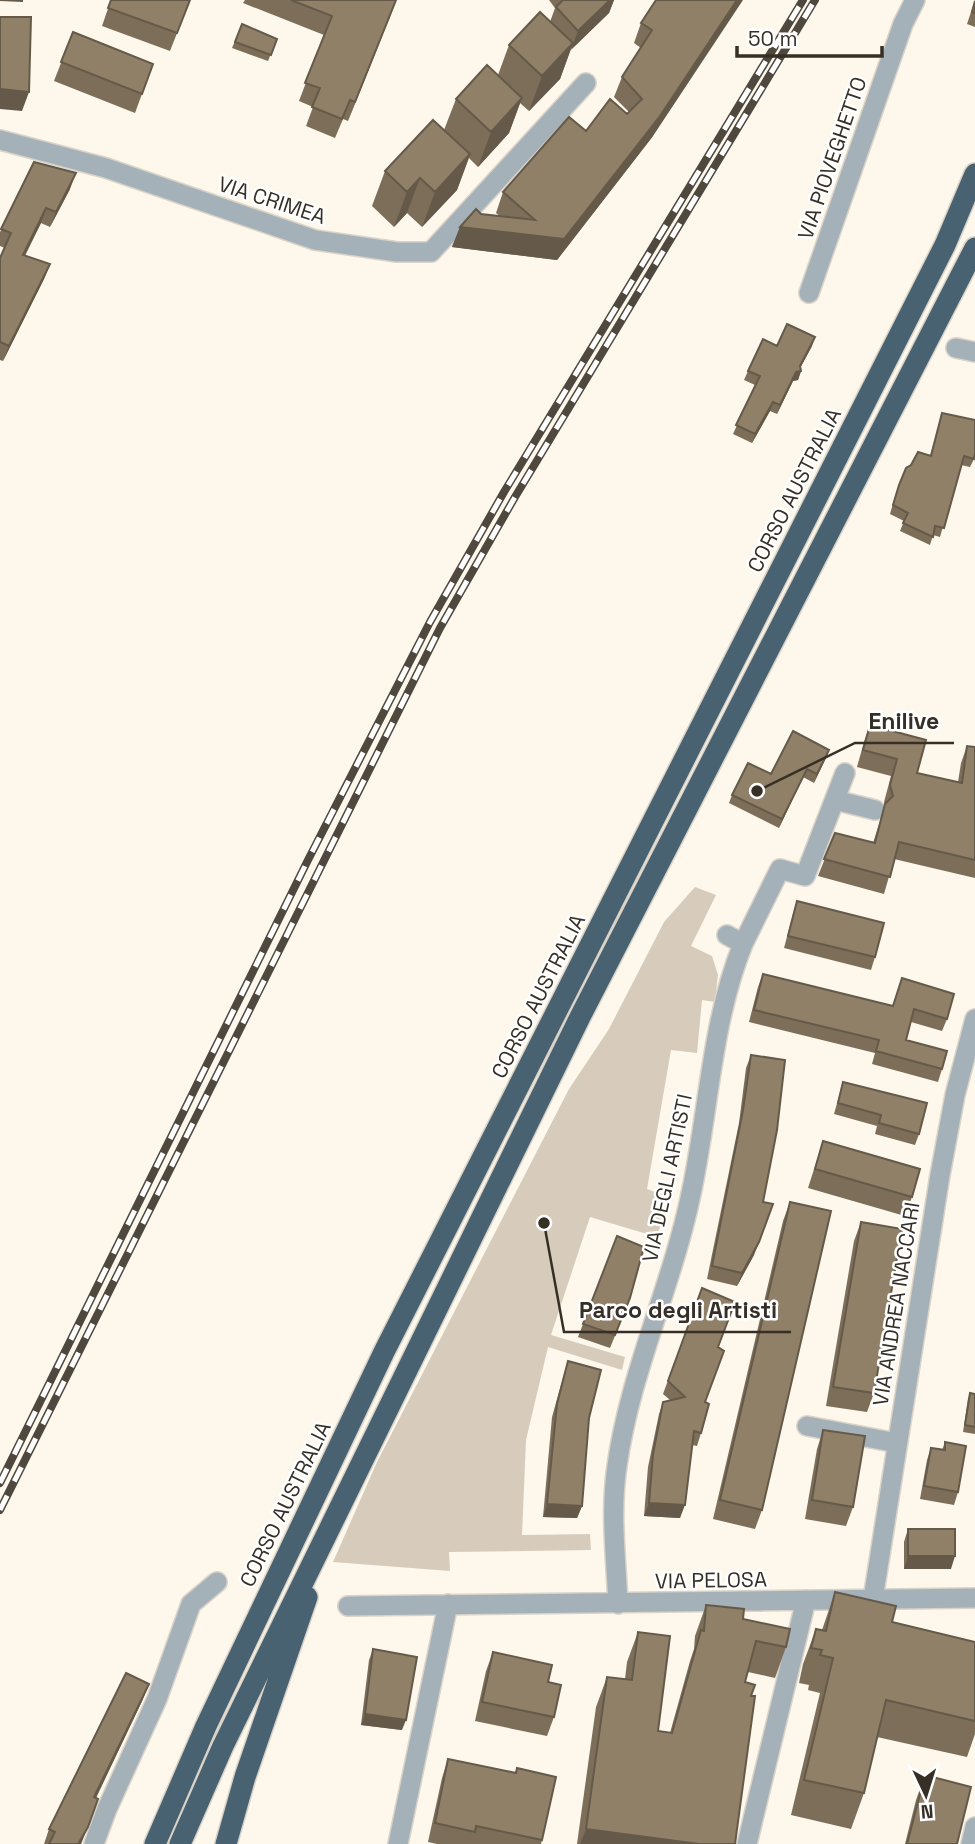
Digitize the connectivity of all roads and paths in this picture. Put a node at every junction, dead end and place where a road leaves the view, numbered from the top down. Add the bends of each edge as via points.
1 (915, 0) edge
2 (586, 83) dead end
3 (1, 144) edge
4 (975, 174) edge
5 (975, 248) edge
6 (809, 293) dead end
7 (845, 773) dead end
8 (835, 800) junction
9 (875, 810) dead end
10 (975, 1018) edge
11 (807, 1426) dead end
12 (897, 1443) junction
13 (338, 1510) junction
14 (218, 1582) dead end
15 (975, 1598) edge
16 (873, 1599) junction
17 (806, 1600) junction
18 (448, 1604) junction
19 (618, 1604) junction
20 (348, 1605) dead end
21 (975, 1828) edge
22 (94, 1844) edge
23 (155, 1844) edge
24 (180, 1844) edge
25 (226, 1844) edge
26 (398, 1844) edge
27 (747, 1844) edge
28 (971, 1844) edge

1 - 6 street, VIA PIOVEGHETTO
2 - 3 street, VIA CRIMEA via 431,251 397,252 315,240 106,168
4 - 23 highway, CORSO AUSTRALIA via 945,245 384,1352 206,1726
5 - 13 highway via 581,1015
7 - 8 street
8 - 9 street
8 - 19 street, VIA DEGLI ARTISTI via 805,876 780,869 735,939 682,1236 639,1370 617,1465 613,1506
10 - 12 street, VIA ANDREA NACCARI via 940,1175
11 - 12 street
12 - 16 street, VIA ANDREA NACCARI
13 - 24 highway
13 - 25 highway
14 - 22 street, CORSO AUSTRALIA via 191,1604 157,1699
15 - 16 street, VIA PELOSA
16 - 17 street, VIA PELOSA
17 - 19 street, VIA PELOSA
17 - 27 street
18 - 19 street, VIA PELOSA
18 - 20 street, VIA PELOSA
18 - 26 street
21 - 28 street

